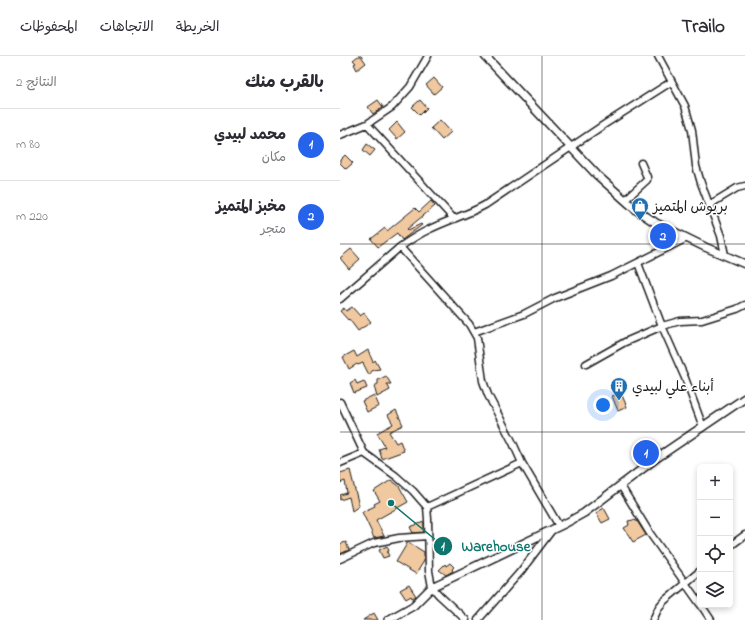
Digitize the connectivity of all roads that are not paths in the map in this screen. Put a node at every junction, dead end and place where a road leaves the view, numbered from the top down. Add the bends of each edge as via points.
1 (428, 56) edge
2 (485, 56) edge
3 (658, 56) edge
4 (671, 82) junction
5 (367, 124) junction
6 (340, 135) edge
7 (570, 148) junction
8 (641, 163) dead end
9 (745, 186) edge
10 (625, 200) junction
11 (709, 205) junction
12 (454, 219) junction
13 (687, 238) junction
14 (400, 247) junction
15 (725, 255) junction
16 (638, 263) junction
17 (745, 264) edge
18 (340, 299) edge
19 (745, 305) edge
20 (662, 326) junction
21 (474, 332) junction
22 (586, 364) dead end
23 (745, 398) edge
24 (340, 402) edge
25 (703, 427) junction
26 (364, 452) junction
27 (340, 463) edge
28 (522, 463) junction
29 (621, 486) junction
30 (427, 506) junction
31 (559, 526) junction
32 (552, 530) junction
33 (745, 535) edge
34 (428, 536) junction
35 (733, 544) edge
36 (340, 559) edge
37 (699, 572) edge
38 (685, 583) junction
39 (432, 587) junction
40 (697, 601) edge
41 (702, 608) edge
42 (388, 620) edge
43 (466, 620) edge
44 (478, 620) edge
45 (653, 620) edge
46 (711, 620) edge

1 - 5 street via 405,95
2 - 7 street
3 - 4 street
4 - 7 street
4 - 11 street via 685,106 692,130 696,166
5 - 6 street
5 - 12 street
7 - 10 street
7 - 12 street via 485,205
8 - 10 street via 647,180
9 - 11 street
10 - 13 street via 656,223
11 - 15 street
12 - 14 street via 431,228
13 - 15 street
13 - 16 street
14 - 18 street
14 - 21 street
15 - 17 street
16 - 20 street
16 - 21 street via 524,314
19 - 20 street via 702,320 680,321
20 - 22 street via 625,342
20 - 25 street
21 - 28 street via 482,381
23 - 25 street
24 - 26 street
25 - 29 street
26 - 27 street
26 - 30 street via 396,476
28 - 30 street
28 - 31 street
29 - 31 street via 584,513
29 - 38 street
30 - 34 street
31 - 32 street
32 - 39 street
32 - 44 street via 521,571
33 - 35 street
34 - 36 street via 374,543
34 - 39 street
37 - 38 street
38 - 40 street
38 - 45 street via 664,601
39 - 42 street via 412,606
39 - 43 street
41 - 46 street

